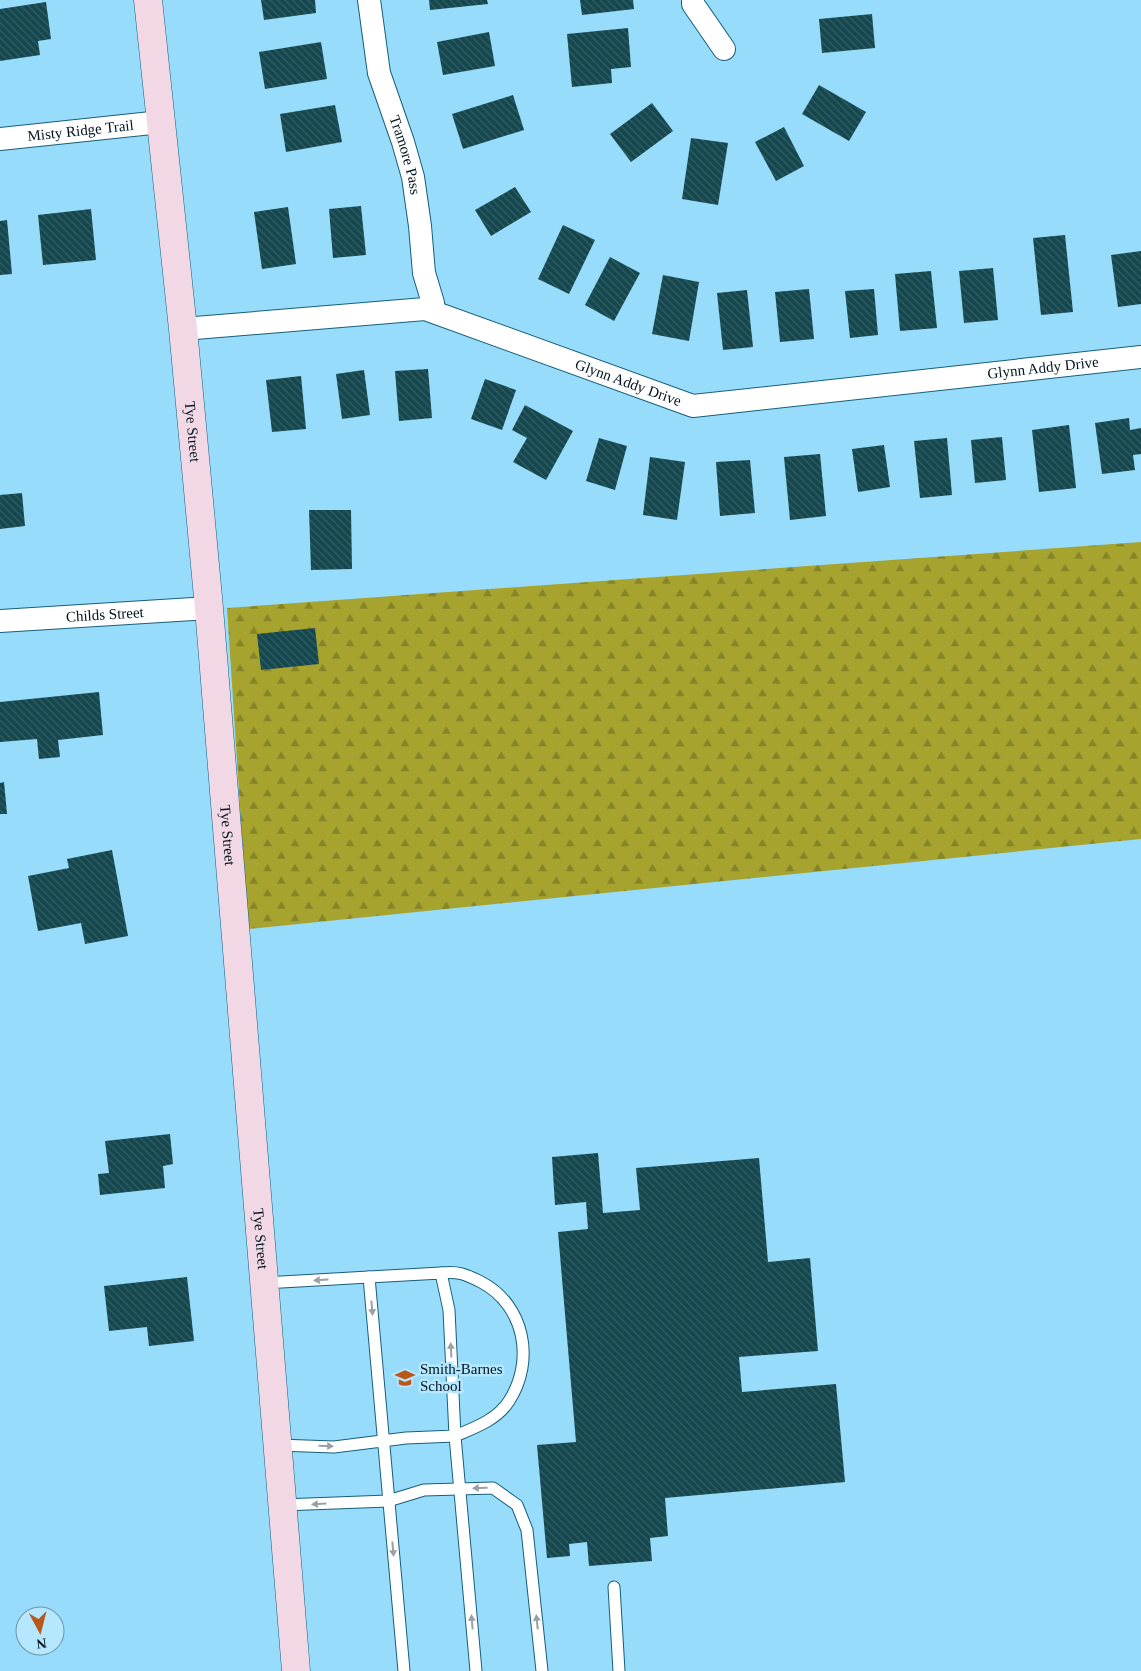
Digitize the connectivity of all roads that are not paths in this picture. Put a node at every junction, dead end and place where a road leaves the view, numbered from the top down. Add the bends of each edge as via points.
1 (148, 0) edge
2 (369, 0) edge
3 (693, 0) edge
4 (724, 49) dead end
5 (161, 122) junction
6 (0, 139) edge
7 (425, 309) junction
8 (183, 329) junction
9 (1141, 357) edge
10 (209, 608) junction
11 (0, 621) edge
12 (440, 1273) junction
13 (369, 1277) junction
14 (264, 1283) junction
15 (455, 1436) junction
16 (383, 1441) junction
17 (278, 1445) junction
18 (460, 1489) junction
19 (388, 1501) junction
20 (282, 1505) junction
21 (614, 1586) dead end
22 (296, 1671) edge
23 (404, 1671) edge
24 (476, 1671) edge
25 (542, 1671) edge
26 (619, 1671) edge

1 - 5 street, Tye Street
2 - 7 street, Tramore Pass via 378,73 412,177 424,273 433,303
3 - 4 street
5 - 6 street, Misty Ridge Trail
5 - 8 street, Tye Street
7 - 8 street, Glynn Addy Drive
7 - 9 street, Glynn Addy Drive via 693,406
8 - 10 street, Tye Street
10 - 11 street, Childs Street
10 - 14 street, Tye Street
12 - 13 lane
15 -> 12 lane via 448,1310
12 - 15 lane via 455,1272 493,1288 508,1306 520,1330 524,1351 520,1381 508,1403 487,1422
13 -> 14 lane
13 -> 16 lane
14 - 17 street, Tye Street
15 - 16 lane
15 - 18 lane
17 -> 16 lane via 334,1446
16 - 19 lane
17 - 20 street, Tye Street
18 - 19 lane via 424,1490
24 -> 18 lane
25 -> 18 lane via 527,1530 517,1505 493,1488
19 -> 20 lane
19 -> 23 lane
20 - 22 street, Tye Street
21 - 26 lane

